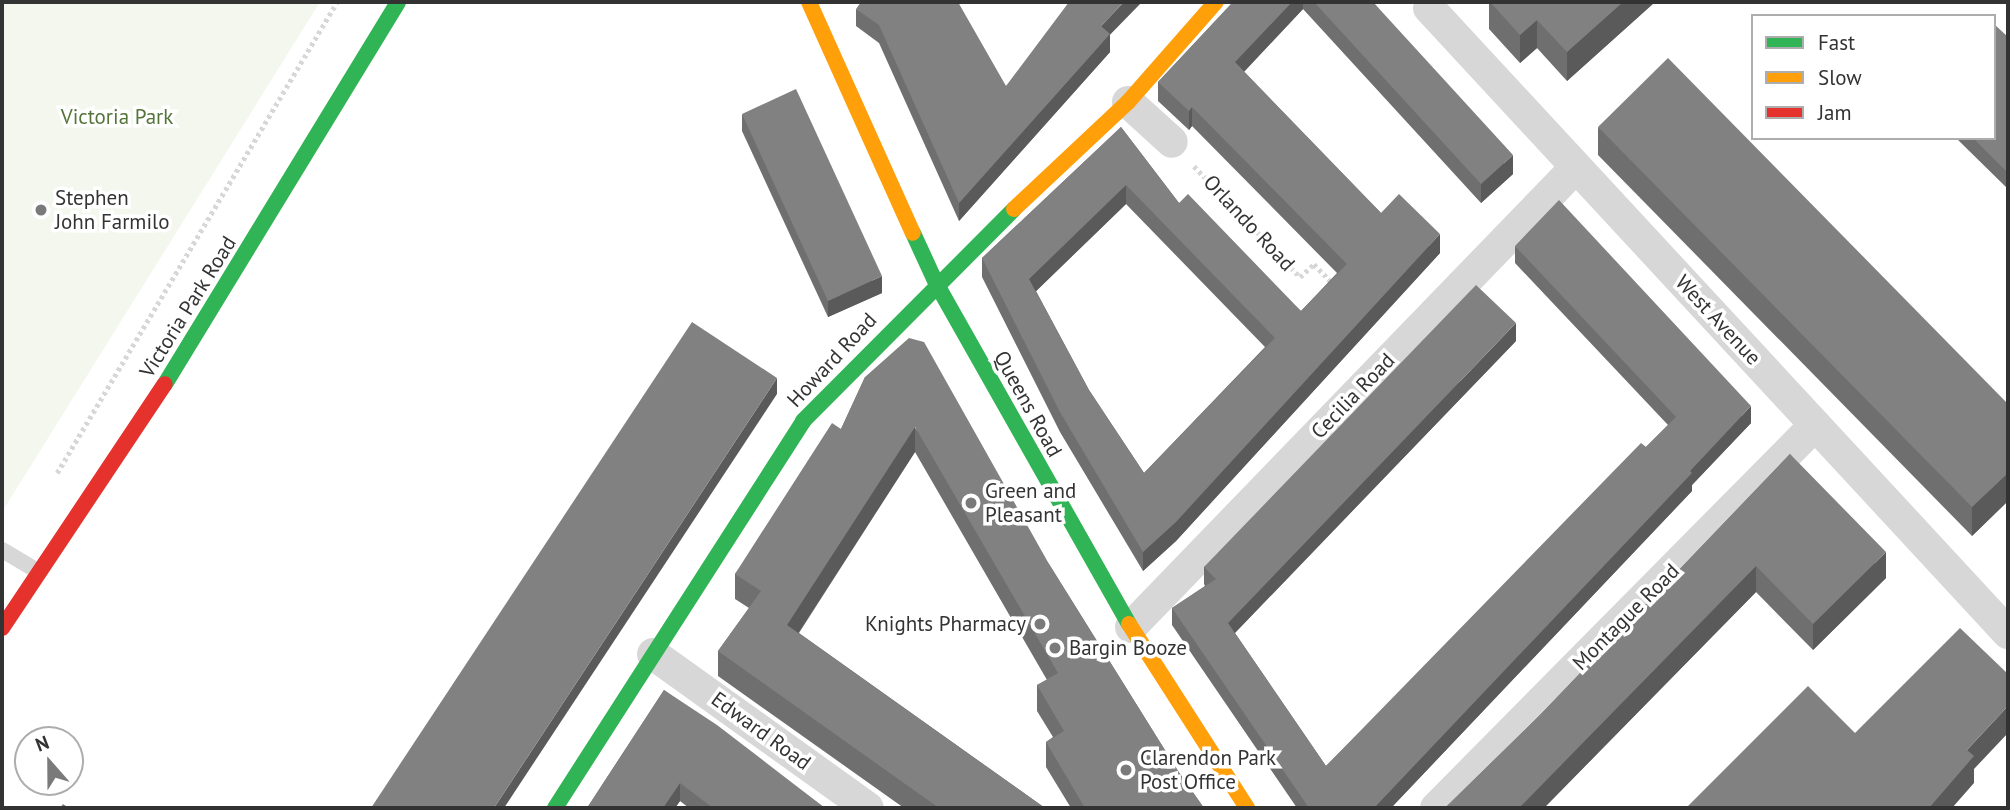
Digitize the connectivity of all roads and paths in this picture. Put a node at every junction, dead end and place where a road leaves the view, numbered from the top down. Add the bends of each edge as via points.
1 (337, 2) edge
2 (398, 2) edge
3 (809, 2) edge
4 (1216, 2) edge
5 (1429, 8) dead end
6 (1128, 102) junction
7 (1172, 142) joint
8 (1576, 167) junction
9 (936, 283) junction
10 (1342, 293) edge
11 (1815, 425) junction
12 (52, 482) dead end
13 (2, 550) edge
14 (39, 572) junction
15 (1130, 627) junction
16 (2, 628) edge
17 (2008, 633) edge
18 (653, 654) junction
19 (555, 808) edge
20 (869, 808) edge
21 (1247, 808) edge
22 (1436, 808) edge

1 - 12 path
2 - 14 street, Victoria Park Road via 205,323
3 - 9 street, Queens Road
4 - 6 street, Howard Road
5 - 8 street, West Avenue
6 - 7 street
6 - 9 street, Howard Road
7 - 10 path, Orlando Road via 1300,277 1314,264
8 - 11 street, West Avenue
8 - 15 street, Cecilia Road
9 - 15 street, Queens Road
9 - 18 street, Howard Road via 803,421
11 - 17 street, West Avenue
11 - 22 street, Montague Road
13 - 14 lane
14 - 16 street, Victoria Park Road
15 - 21 street, Queens Road
18 - 19 street, Howard Road
18 - 20 street, Edward Road

